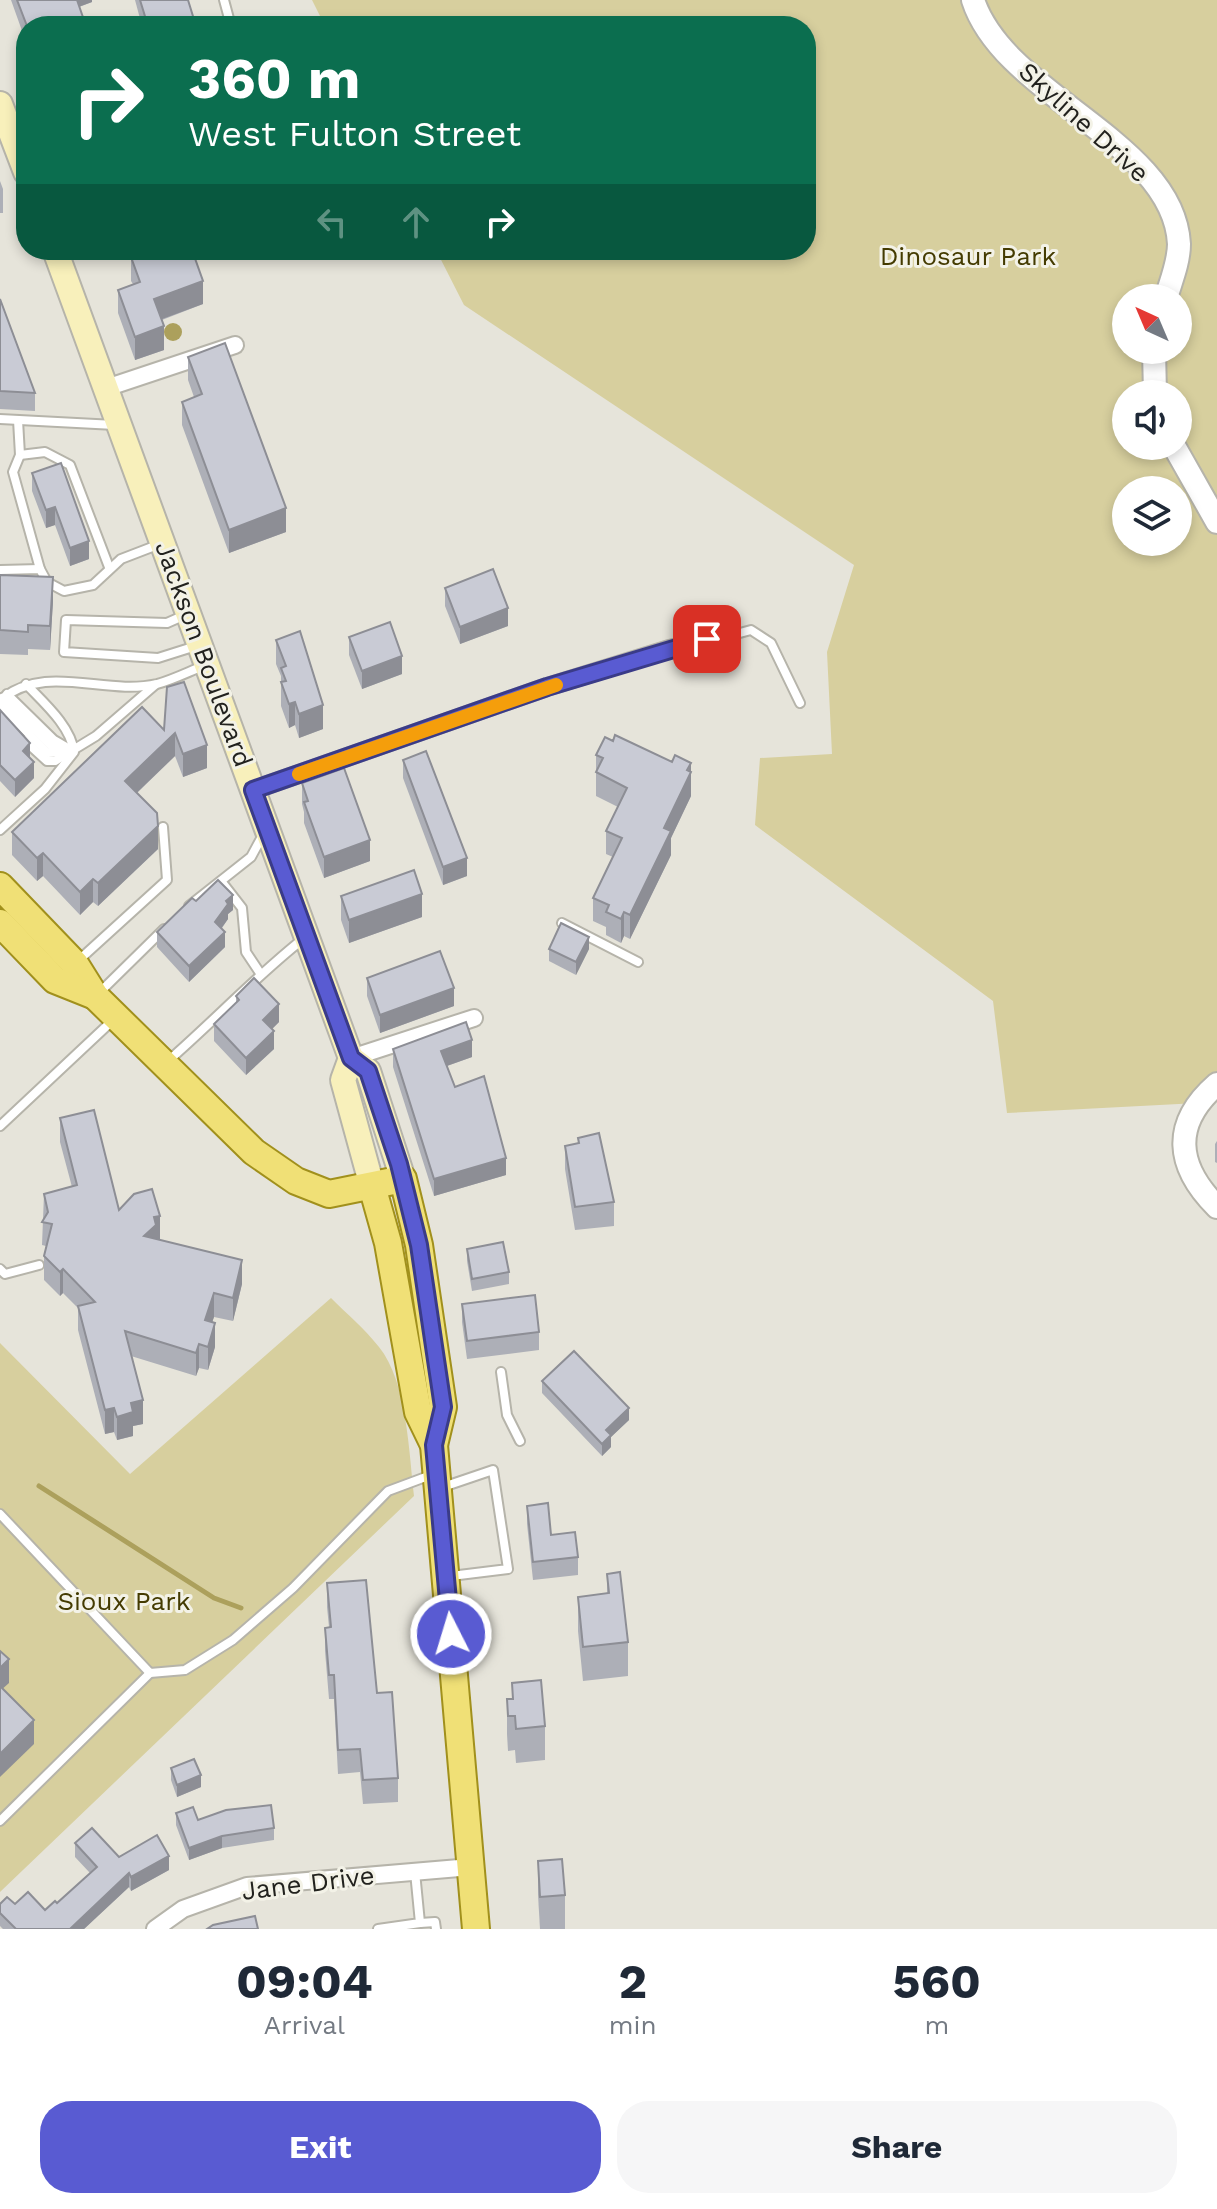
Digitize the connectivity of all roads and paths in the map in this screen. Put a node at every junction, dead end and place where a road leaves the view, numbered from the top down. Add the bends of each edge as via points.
1 (973, 0) edge
2 (1, 110) edge
3 (16, 135) edge
4 (59, 260) edge
5 (1169, 284) edge
6 (235, 345) dead end
7 (106, 388) junction
8 (0, 419) edge
9 (18, 420) junction
10 (120, 426) junction
11 (20, 455) junction
12 (1182, 460) edge
13 (1217, 522) edge
14 (164, 542) junction
15 (109, 567) junction
16 (40, 569) junction
17 (0, 570) edge
18 (189, 613) junction
19 (725, 637) joint
20 (204, 655) junction
21 (26, 684) junction
22 (156, 684) junction
23 (2, 699) edge
24 (800, 703) dead end
25 (0, 716) edge
26 (74, 752) junction
27 (253, 790) junction
28 (2, 826) edge
29 (163, 827) dead end
30 (266, 829) junction
31 (221, 881) junction
32 (0, 886) edge
33 (0, 923) edge
34 (562, 923) edge
35 (307, 936) junction
36 (638, 962) dead end
37 (75, 964) junction
38 (260, 973) junction
39 (95, 996) junction
40 (116, 1018) junction
41 (474, 1018) dead end
42 (351, 1058) junction
43 (164, 1064) junction
44 (1217, 1084) edge
45 (0, 1126) edge
46 (403, 1179) junction
47 (372, 1186) junction
48 (1217, 1207) edge
49 (39, 1265) dead end
50 (0, 1269) edge
51 (501, 1372) dead end
52 (520, 1441) dead end
53 (434, 1445) junction
54 (438, 1480) junction
55 (0, 1514) edge
56 (446, 1576) junction
57 (150, 1673) junction
58 (0, 1821) edge
59 (471, 1867) junction
60 (415, 1872) junction
61 (420, 1923) junction
62 (155, 1929) edge
63 (378, 1929) edge
64 (436, 1929) edge
65 (476, 1929) edge

1 - 5 street, Skyline Drive via 982,24 1006,53 1120,150 1162,195 1179,245
2 - 3 main road
4 - 7 main road, Jackson Boulevard
6 - 7 street
7 - 10 main road, Jackson Boulevard
8 - 9 lane
9 - 10 lane
9 - 11 lane
10 - 14 main road, Jackson Boulevard
11 - 15 lane via 45,452 70,465
11 - 16 lane via 13,472
12 - 13 street
14 - 15 lane
14 - 18 main road, Jackson Boulevard
15 - 16 lane via 93,585 64,591 47,582
16 - 17 lane
18 - 20 main road, Jackson Boulevard
18 - 20 lane via 167,623 66,620 64,652
19 - 24 lane via 751,630 771,643
19 - 27 street via 547,687
20 - 22 lane
20 - 27 main road, Jackson Boulevard
21 - 22 lane
21 - 23 lane
21 - 26 lane via 59,720
22 - 26 lane
23 - 26 lane
23 - 26 lane via 48,753
25 - 26 lane via 47,761
26 - 28 lane via 45,789
27 - 30 main road, Jackson Boulevard
29 - 37 lane via 167,880
30 - 31 lane via 251,857
30 - 35 main road, Jackson Boulevard
31 - 38 lane via 242,908 246,952
31 - 39 lane
32 - 37 main road
33 - 39 main road via 55,980
34 - 36 lane
35 - 38 lane
35 - 42 main road, Jackson Boulevard
37 - 39 main road
38 - 43 lane via 220,1017
39 - 40 main road
40 - 43 main road
40 - 45 lane
41 - 42 street
42 - 46 main road, Jackson Boulevard via 368,1071
42 - 47 main road, Jackson Boulevard via 343,1080
43 - 47 main road via 254,1152 296,1181 329,1194
44 - 48 street via 1188,1119 1185,1152 1198,1187
46 - 47 main road
46 - 53 main road, Jackson Boulevard via 419,1245 443,1407
47 - 53 main road, Jackson Boulevard via 388,1243 418,1412
49 - 50 lane via 5,1274
51 - 52 lane via 507,1415
53 - 54 main road, Jackson Boulevard
54 - 56 main road, Jackson Boulevard
54 - 56 lane via 493,1470 508,1569
54 - 57 lane via 388,1491 293,1588 233,1640 185,1670
55 - 57 lane
56 - 59 main road, Jackson Boulevard
57 - 58 lane
59 - 60 street, Jane Drive
59 - 65 main road, Jackson Boulevard
60 - 61 lane
60 - 62 street, Jane Drive via 247,1886 183,1909
61 - 63 lane
61 - 64 lane via 435,1922

